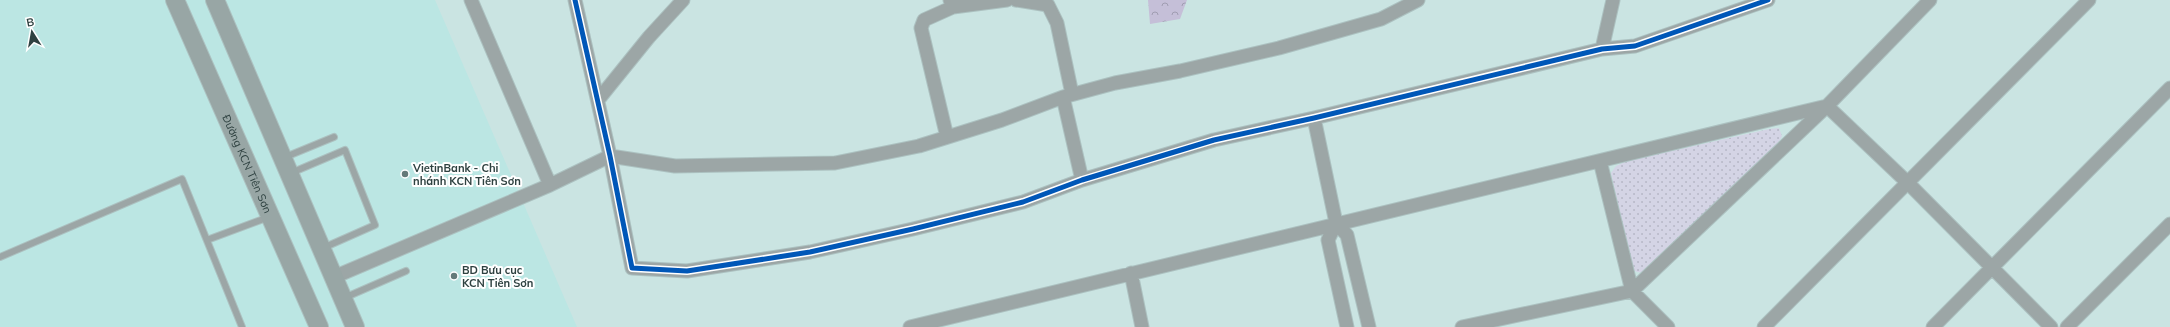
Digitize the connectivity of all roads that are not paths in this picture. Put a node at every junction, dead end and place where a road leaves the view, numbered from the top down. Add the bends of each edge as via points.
1 (176, 0) edge
2 (215, 0) edge
3 (470, 0) edge
4 (575, 0) edge
5 (682, 0) edge
6 (1007, 0) edge
7 (1016, 0) edge
8 (1418, 0) edge
9 (1613, 0) edge
10 (1768, 0) edge
11 (1930, 0) edge
12 (2089, 0) edge
13 (952, 3) edge
14 (1602, 49) junction
15 (2170, 88) edge
16 (1068, 96) junction
17 (598, 100) junction
18 (1827, 106) junction
19 (1314, 118) junction
20 (334, 137) dead end
21 (947, 137) junction
22 (610, 156) junction
23 (1600, 161) junction
24 (286, 166) junction
25 (1082, 180) junction
26 (1908, 183) junction
27 (550, 185) junction
28 (270, 217) junction
29 (1336, 224) junction
30 (2170, 224) edge
31 (207, 240) junction
32 (322, 249) junction
33 (0, 257) edge
34 (1992, 267) junction
35 (406, 271) dead end
36 (1131, 273) junction
37 (334, 277) junction
38 (1632, 291) junction
39 (343, 298) junction
40 (242, 327) edge
41 (319, 327) edge
42 (355, 327) edge
43 (910, 327) edge
44 (1142, 327) edge
45 (1348, 327) edge
46 (1369, 327) edge
47 (1462, 327) edge
48 (1668, 327) edge
49 (1764, 327) edge
50 (1933, 327) edge
51 (2051, 327) edge
52 (2067, 327) edge

1 - 28 main road, Đường KCN Tiên Sơn
2 - 24 main road
3 - 27 street
4 - 17 street
5 - 17 street
6 - 13 street
7 - 16 street via 1048,5 1051,10 1057,23
8 - 16 street via 1381,18 1279,48 1180,72 1115,83
9 - 14 street
10 - 14 street via 1635,46
11 - 18 street
12 - 26 street
13 - 21 street via 924,20 921,28
14 - 19 street
15 - 34 street
16 - 21 street
16 - 25 street
17 - 22 street
18 - 23 street
18 - 26 street
18 - 38 street
19 - 25 street via 1214,140
19 - 29 street
20 - 24 lane
21 - 22 street via 920,146 835,163 675,166
22 - 25 street via 632,268 687,272 810,252 913,229 1023,202
22 - 27 street
23 - 29 street
23 - 38 street
24 - 32 main road
24 - 32 lane via 345,150 375,225
26 - 34 street
26 - 49 street
27 - 37 street
28 - 31 lane
28 - 41 main road, Đường KCN Tiên Sơn
29 - 36 street
29 - 45 street via 1328,240
29 - 46 street via 1347,235
30 - 52 street
31 - 33 lane via 182,179
31 - 40 lane
32 - 37 main road
34 - 50 street
34 - 51 street
35 - 39 lane
36 - 43 street
36 - 44 street
37 - 39 main road
38 - 47 street
38 - 48 street
39 - 42 main road

